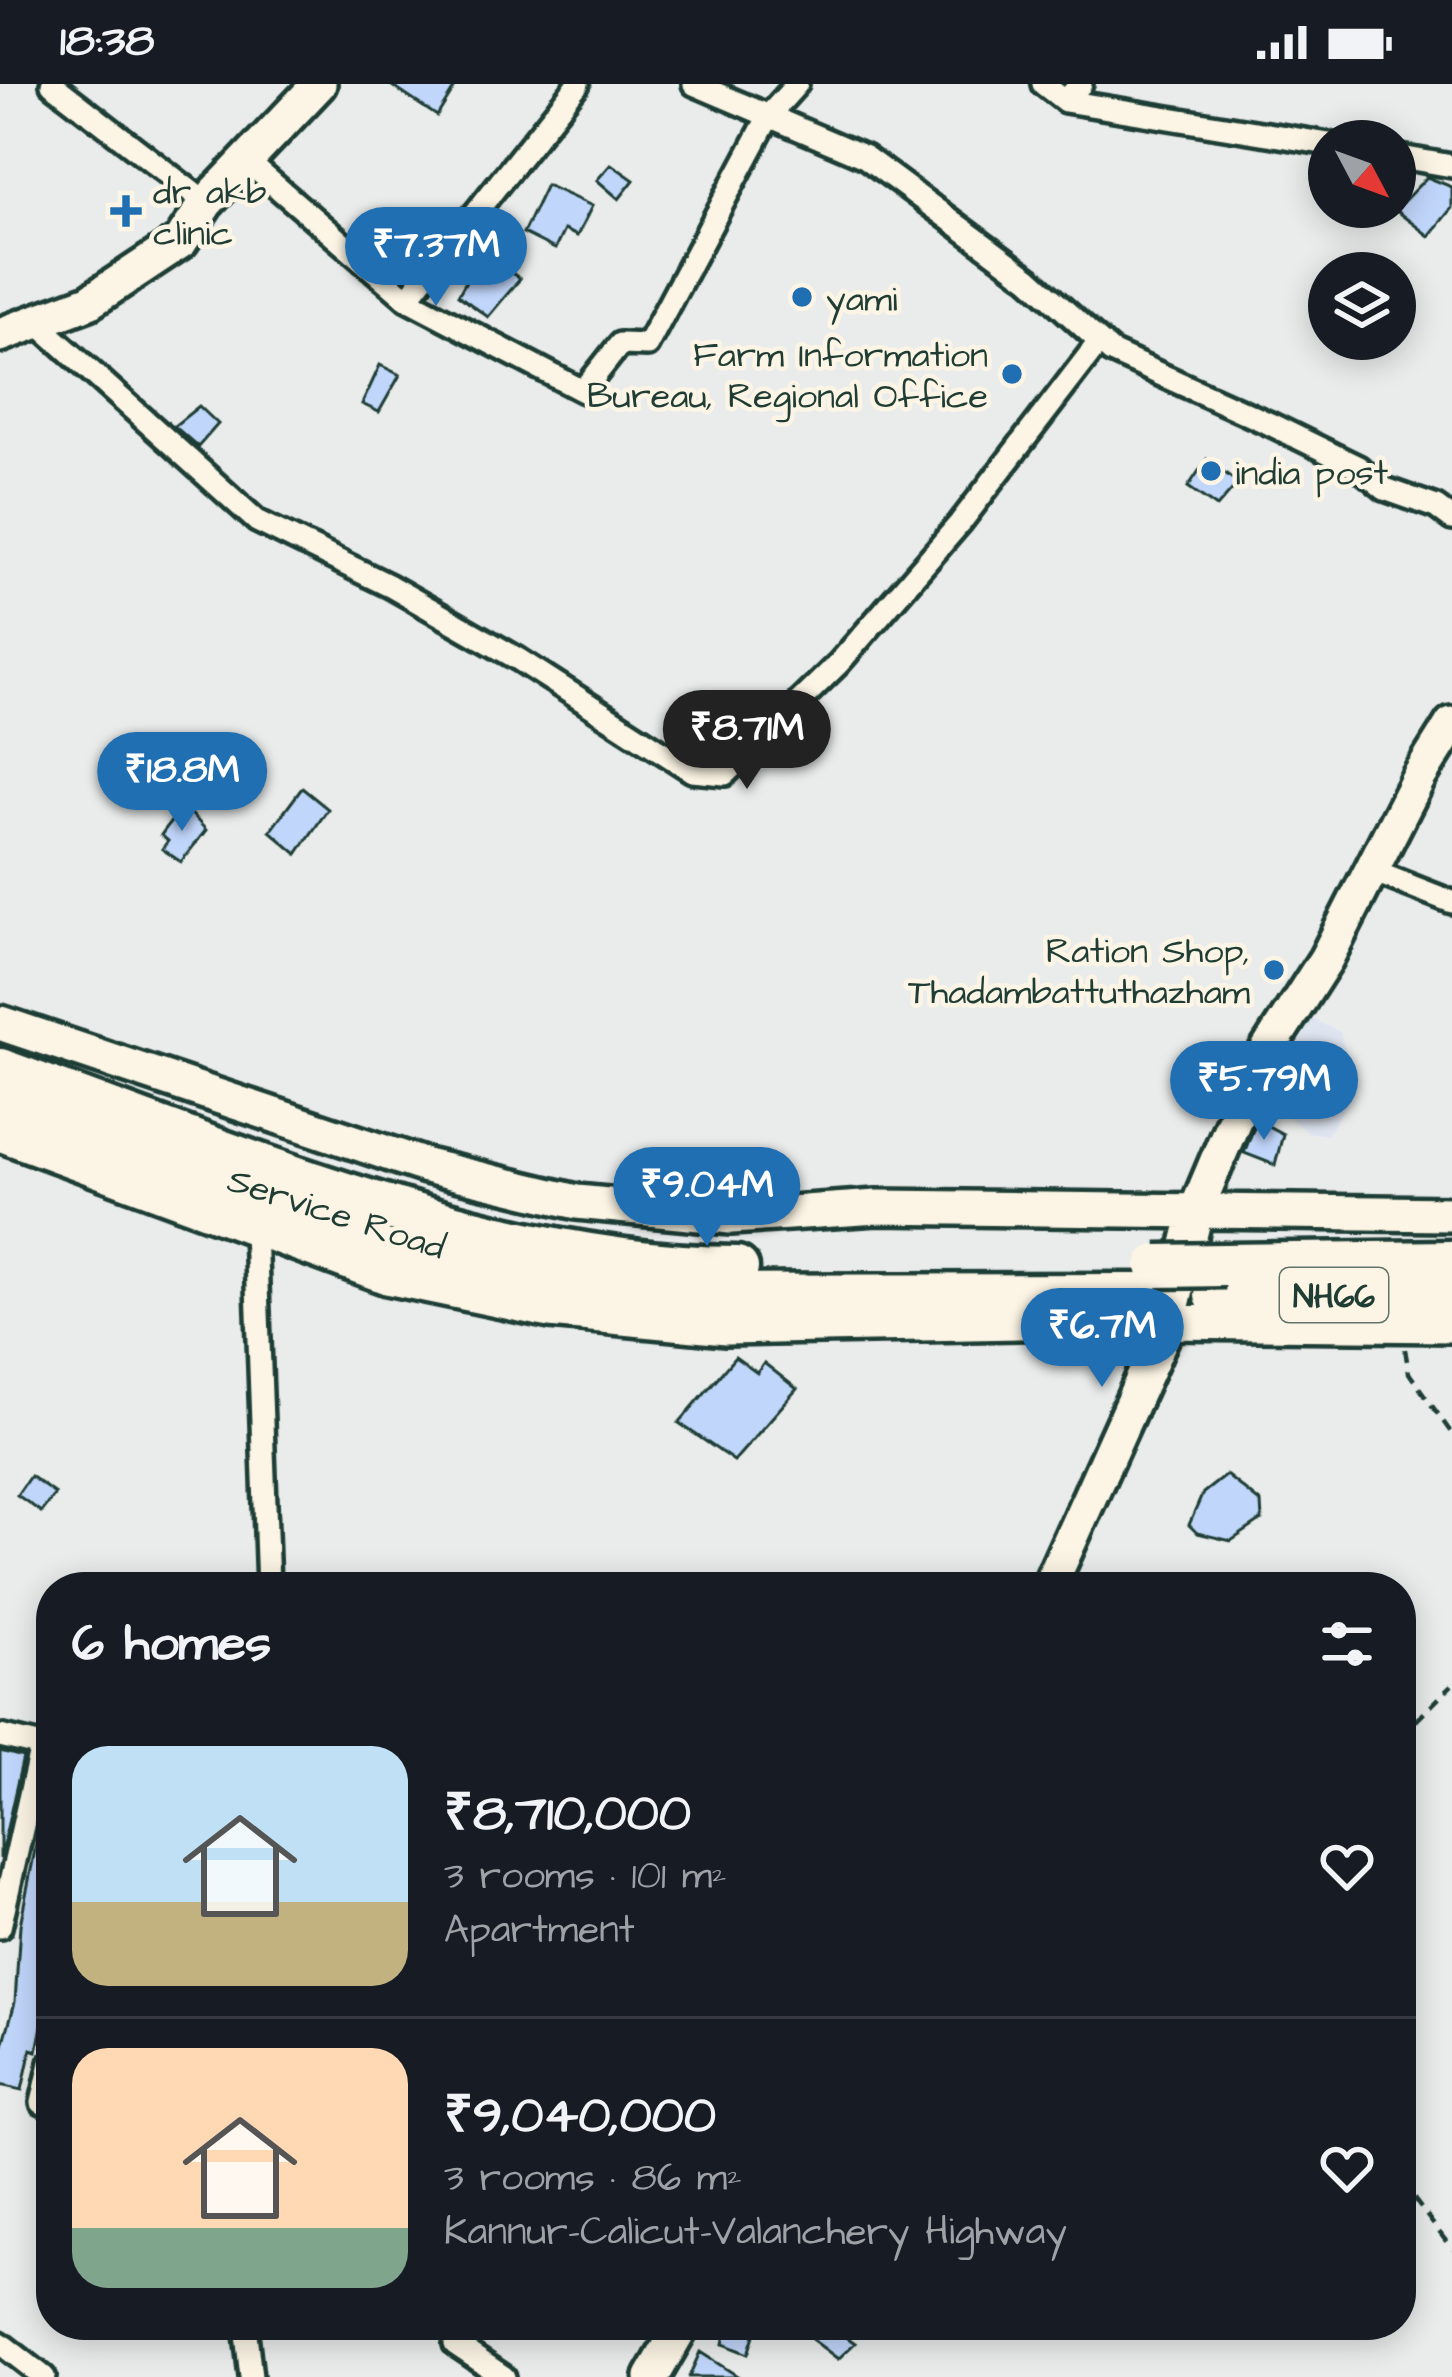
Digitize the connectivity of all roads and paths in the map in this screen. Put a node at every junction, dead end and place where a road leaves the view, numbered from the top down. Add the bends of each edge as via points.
1 (52, 84) edge
2 (319, 84) edge
3 (578, 84) edge
4 (694, 84) edge
5 (797, 84) edge
6 (1043, 84) edge
7 (1082, 84) edge
8 (1065, 101) junction
9 (770, 114) junction
10 (1308, 141) edge
11 (1416, 160) edge
12 (249, 163) junction
13 (1452, 166) edge
14 (206, 203) junction
15 (407, 299) junction
16 (35, 322) junction
17 (0, 335) edge
18 (1100, 342) junction
19 (1452, 520) edge
20 (1452, 724) edge
21 (1370, 870) junction
22 (1452, 902) edge
23 (0, 1023) edge
24 (0, 1070) edge
25 (0, 1109) edge
26 (0, 1134) edge
27 (1196, 1208) junction
28 (1452, 1214) edge
29 (255, 1230) junction
30 (1452, 1262) edge
31 (1220, 1280) junction
32 (1162, 1294) junction
33 (1452, 1294) edge
34 (1452, 1325) edge
35 (1401, 1326) junction
36 (1452, 1434) edge
37 (267, 1572) edge
38 (1054, 1572) edge
39 (1452, 1685) edge
40 (1416, 1721) edge
41 (0, 1736) edge
42 (36, 1745) edge
43 (36, 1786) edge
44 (0, 1928) edge
45 (1416, 2202) edge
46 (1452, 2249) edge
47 (247, 2340) edge
48 (673, 2340) edge
49 (0, 2343) edge
50 (455, 2344) dead end
51 (44, 2377) edge
52 (251, 2377) edge
53 (504, 2377) edge
54 (652, 2377) edge

1 - 14 street
2 - 12 street
3 - 15 street
4 - 9 street
5 - 9 street
6 - 8 street
7 - 8 street
8 - 10 street
9 - 15 street via 647,345 620,344 583,391
9 - 18 street via 865,157 1029,278
11 - 13 street
12 - 14 street
12 - 15 street
14 - 16 street via 181,242 89,302
16 - 17 street
16 - 18 street via 257,520 518,658 692,771 725,773 839,663
18 - 19 street
20 - 21 street
21 - 22 street
21 - 27 street via 1326,959 1256,1068
23 - 27 street via 427,1166 577,1202 731,1217 877,1207
24 - 32 highway, NH66 via 360,1198 545,1246 695,1268
25 - 32 highway, NH66 via 392,1254 680,1296
26 - 29 street, Service Road
27 - 28 street
27 - 32 street
29 - 32 street, Service Road via 387,1277 550,1311 726,1328
29 - 37 street
30 - 31 highway, NH66
31 - 32 highway, NH66, bridge
31 - 33 highway, NH66
32 - 35 street, Service Road
32 - 38 street
34 - 35 street, Service Road
35 - 36 path via 1409,1373
39 - 40 path
41 - 42 street
43 - 44 street
45 - 46 path
47 - 52 street
48 - 54 street
49 - 51 street
50 - 53 street

